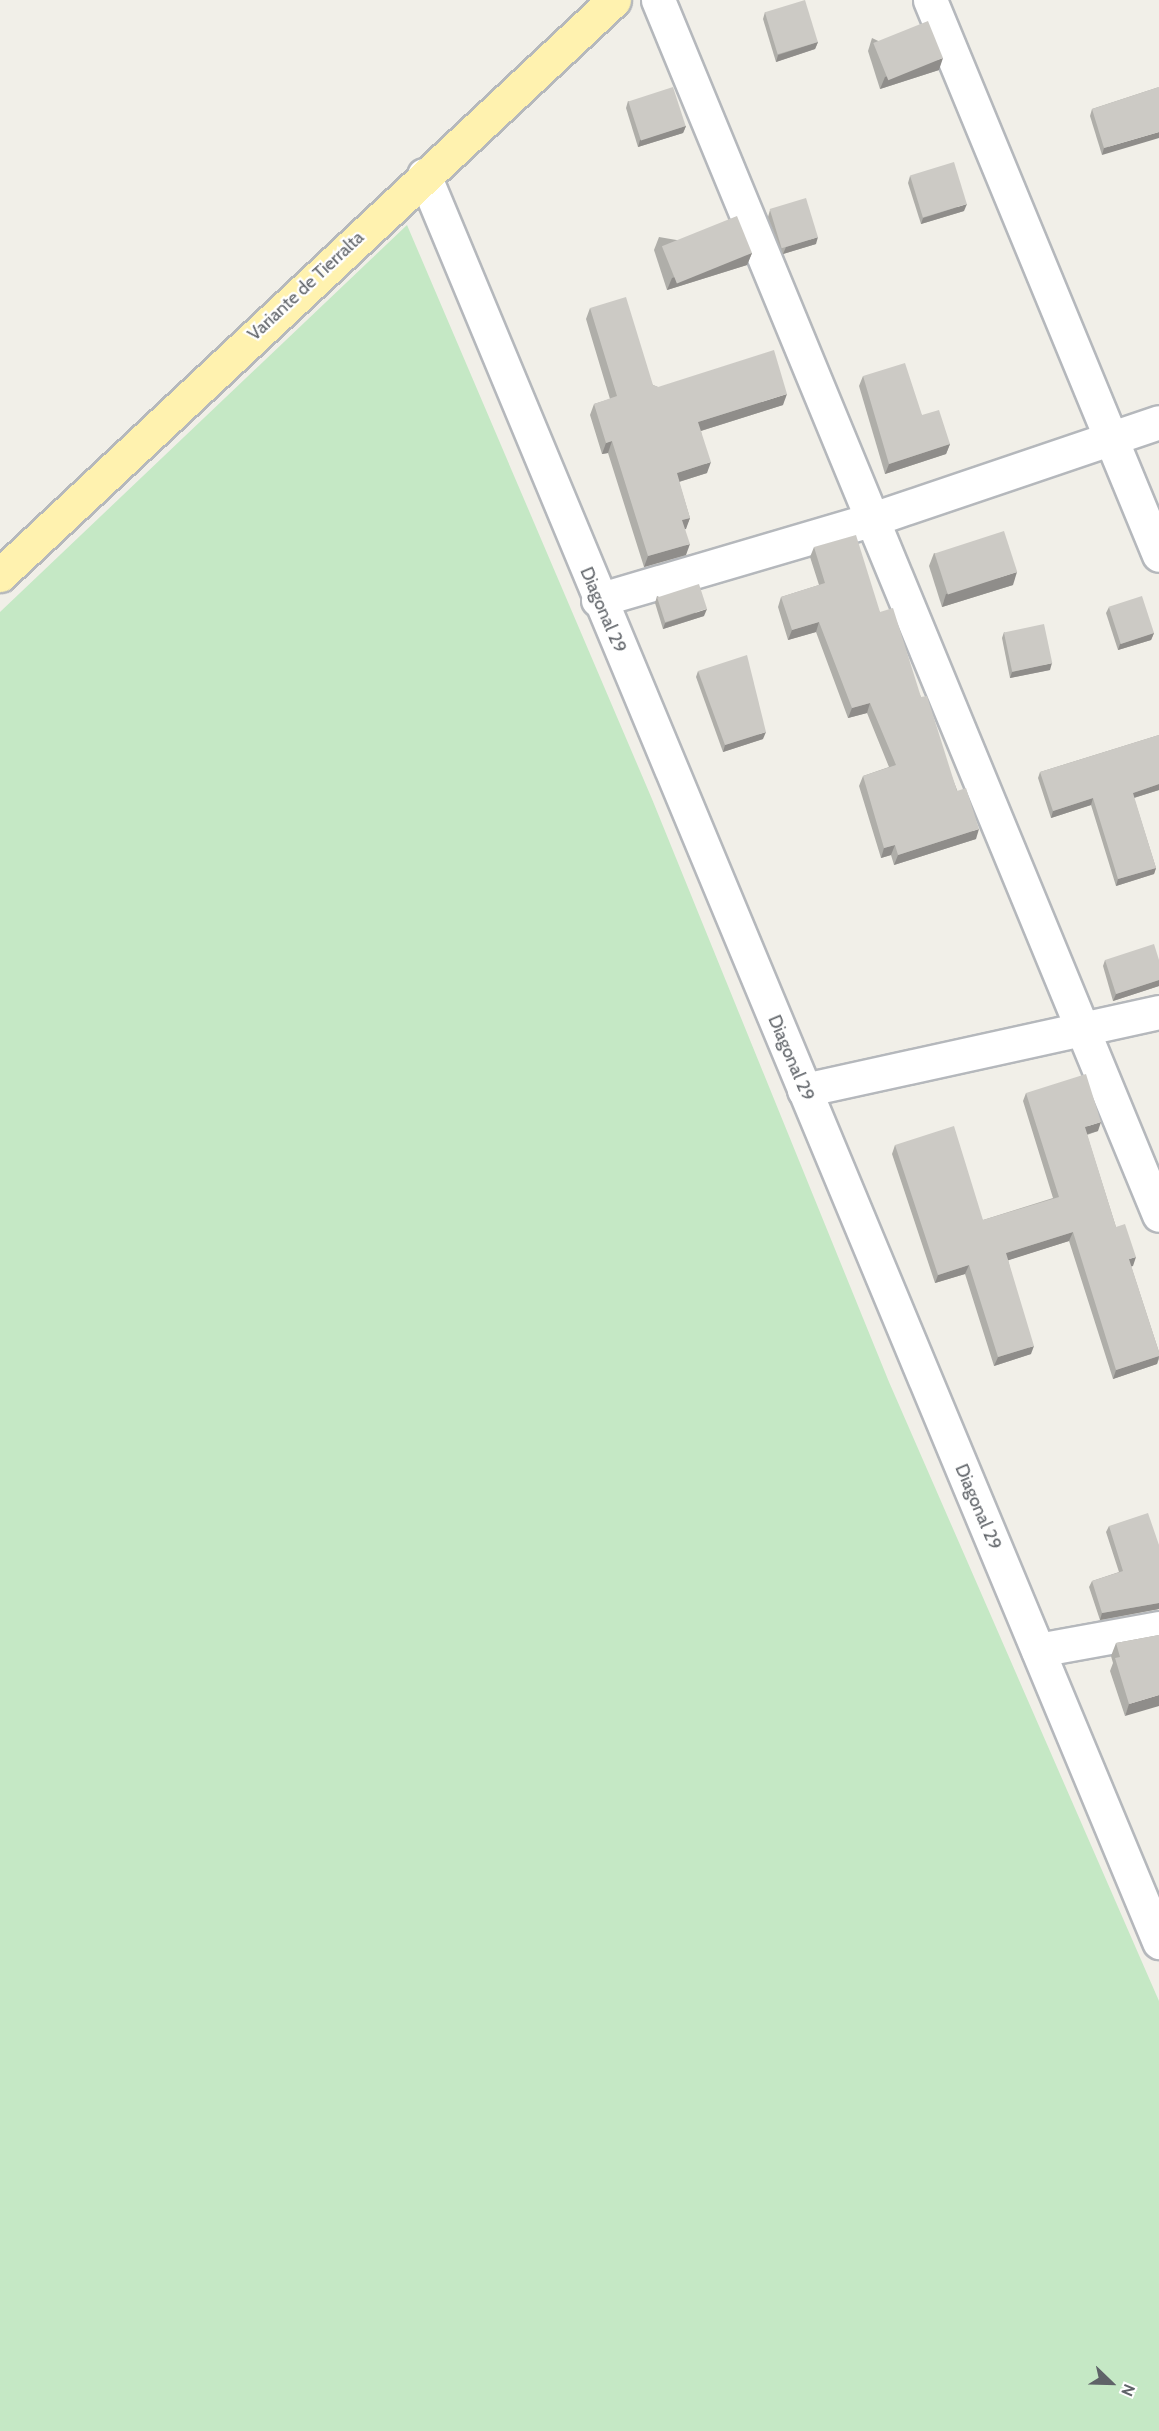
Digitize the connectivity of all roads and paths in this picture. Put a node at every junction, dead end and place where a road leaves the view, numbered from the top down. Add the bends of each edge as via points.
1 (614, 0) edge
2 (658, 0) edge
3 (930, 0) edge
4 (424, 175) junction
5 (1159, 422) edge
6 (1111, 438) junction
7 (870, 520) junction
8 (1159, 555) edge
9 (0, 575) edge
10 (598, 600) junction
11 (1159, 1012) edge
12 (1083, 1031) junction
13 (804, 1090) junction
14 (1159, 1215) edge
15 (1159, 1628) edge
16 (1038, 1650) junction
17 (1159, 1941) edge

1 - 4 main road, Variante de Tierralta
2 - 7 street
3 - 6 street
4 - 9 main road, Variante de Tierralta
4 - 10 street, Diagonal 29
5 - 6 street
6 - 7 street
6 - 8 street
7 - 10 street
7 - 12 street
10 - 13 street, Diagonal 29
11 - 12 street
12 - 13 street
12 - 14 street
13 - 16 street, Diagonal 29
15 - 16 street
16 - 17 street, Diagonal 29

